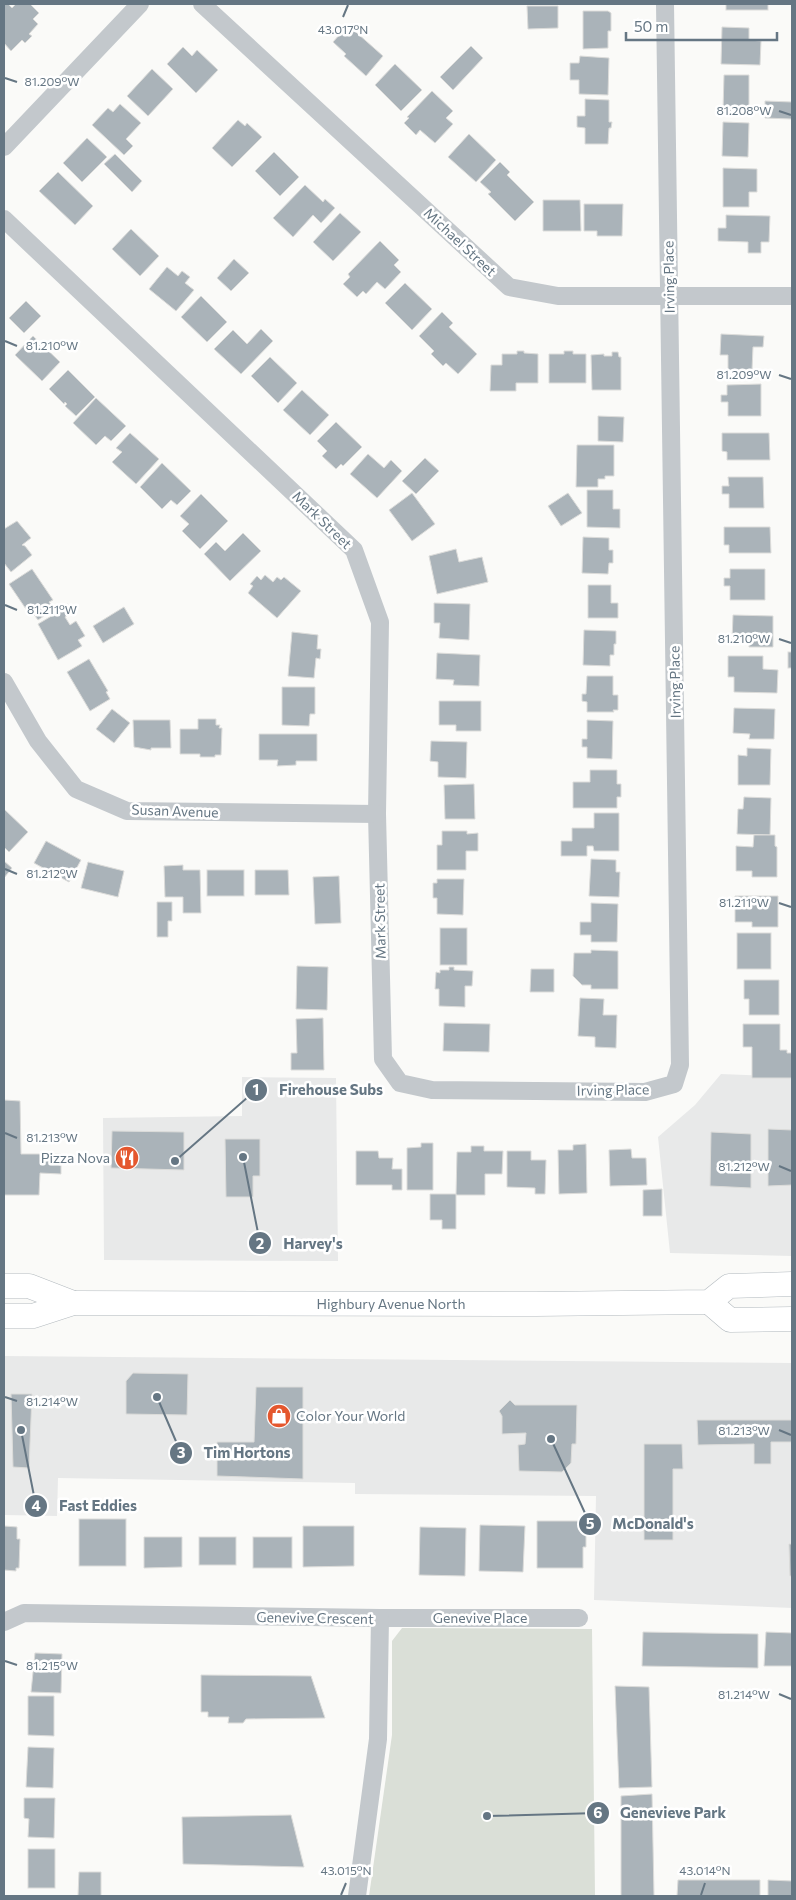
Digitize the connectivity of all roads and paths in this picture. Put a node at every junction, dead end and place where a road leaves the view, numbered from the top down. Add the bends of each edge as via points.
1 (140, 4) edge
2 (202, 4) edge
3 (665, 4) edge
4 (4, 147) edge
5 (4, 219) edge
6 (670, 296) junction
7 (792, 296) edge
8 (4, 682) edge
9 (377, 814) junction
10 (400, 1084) joint
11 (792, 1284) edge
12 (4, 1286) edge
13 (709, 1302) junction
14 (73, 1303) junction
15 (4, 1316) edge
16 (792, 1319) edge
17 (380, 1618) junction
18 (579, 1618) dead end
19 (4, 1622) edge
20 (357, 1896) edge

1 - 4 street
2 - 6 street, Michael Street via 509,287 558,296
3 - 6 street, Irving Place
5 - 9 street, Mark Street via 354,550 380,622
6 - 7 street, Michael Street
6 - 10 street, Irving Place via 680,1065 674,1084 645,1092 432,1090
8 - 9 street, Susan Avenue via 38,741 76,789 127,811
9 - 10 street, Mark Street via 383,1059
11 - 13 main road via 730,1286
12 - 14 main road, Highbury Avenue North via 28,1286
13 - 14 main road, Highbury Avenue North
13 - 16 main road via 730,1320
14 - 15 main road, Highbury Avenue North via 33,1316
17 - 18 street, Genevive Place
17 - 19 street, Genevive Crescent via 24,1613
17 - 20 street, Genevive Crescent via 378,1739

